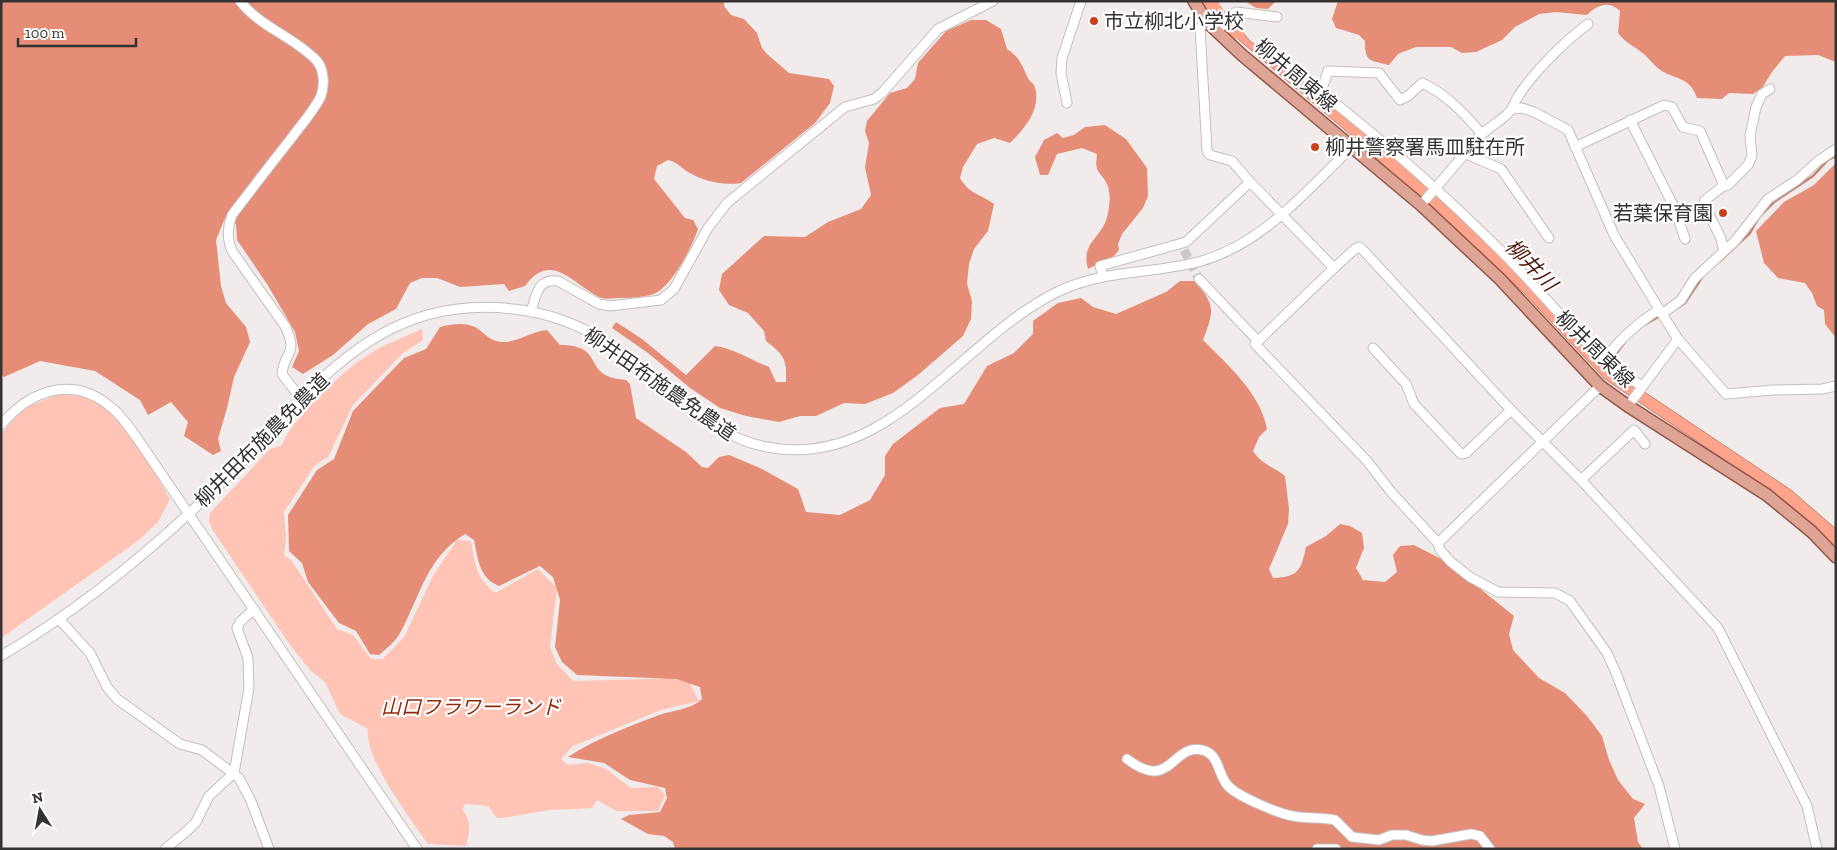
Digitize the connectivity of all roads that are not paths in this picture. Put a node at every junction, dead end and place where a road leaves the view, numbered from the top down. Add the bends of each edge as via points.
1 (240, 1) edge
2 (993, 1) edge
3 (1081, 1) edge
4 (1194, 1) edge
5 (1277, 17) dead end
6 (1207, 22) junction
7 (1588, 24) dead end
8 (1218, 30) junction
9 (1770, 89) dead end
10 (1068, 104) dead end
11 (1512, 109) junction
12 (1630, 120) junction
13 (1481, 133) junction
14 (1352, 147) junction
15 (1576, 147) junction
16 (1836, 149) edge
17 (1464, 153) junction
18 (1250, 182) junction
19 (1722, 188) junction
20 (1434, 189) junction
21 (1422, 204) junction
22 (1282, 214) junction
23 (1549, 238) dead end
24 (1685, 239) dead end
25 (1724, 251) junction
26 (1334, 268) junction
27 (1103, 276) junction
28 (1199, 278) tunnel mouth
29 (532, 312) junction
30 (1660, 312) junction
31 (1678, 339) junction
32 (1258, 341) junction
33 (1373, 348) dead end
34 (1608, 362) junction
35 (1600, 386) junction
36 (1836, 386) edge
37 (1641, 387) junction
38 (302, 400) junction
39 (1630, 403) junction
40 (1511, 410) junction
41 (1, 425) edge
42 (1542, 442) junction
43 (1645, 444) dead end
44 (1581, 480) junction
45 (188, 513) junction
46 (1438, 543) junction
47 (1836, 557) edge
48 (254, 609) junction
49 (60, 620) junction
50 (1, 656) edge
51 (1127, 759) dead end
52 (234, 773) junction
53 (165, 849) edge
54 (269, 849) edge
55 (417, 849) edge
56 (1317, 849) edge
57 (1336, 849) edge
58 (1490, 849) edge
59 (1675, 849) edge
60 (1817, 849) edge

1 - 38 street via 257,18 302,48 322,69 321,96 232,216 228,227 232,251 290,336 291,353 282,374
2 - 29 street via 938,29 882,93 874,99 846,107 727,204 708,228 667,296 652,303 610,306 599,304 551,280 539,286
3 - 10 street via 1062,58 1061,73
4 - 6 main road, 柳井周東線
5 - 8 street via 1243,11 1232,15
6 - 8 main road, 柳井周東線
6 - 18 street via 1200,28 1200,39 1207,151 1232,162
7 - 11 street via 1545,65
8 - 14 main road, 柳井周東線
9 - 19 street via 1762,94 1756,107 1750,136 1752,156 1748,166
11 - 13 street via 1505,118
11 - 15 street via 1534,112 1568,130
12 - 15 street
12 - 19 street via 1664,104 1672,107 1683,127 1700,131 1722,181
12 - 24 street via 1674,207
13 - 17 street
13 - 20 street via 1437,89 1422,83 1400,100 1379,73 1328,71 1322,92
14 - 21 main road, 柳井周東線
14 - 22 street, 柳井田布施農免農道
15 - 30 street via 1614,235
16 - 25 street via 1768,199
17 - 20 street
17 - 23 street via 1501,169
18 - 22 street
18 - 27 street via 1182,248 1148,251 1100,266
19 - 25 street via 1705,200 1704,205
20 - 21 street
20 - 34 street via 1503,252
21 - 35 main road, 柳井周東線 via 1500,279
22 - 26 street
22 - 27 street, 柳井田布施農免農道 via 1246,241 1215,256 1170,268
25 - 30 street via 1694,279 1681,300
26 - 32 street
26 - 40 street via 1359,247
27 - 29 street, 柳井田布施農免農道 via 1040,301 871,431 841,444 803,450 762,446 730,435 596,336
28 - 32 street
29 - 38 street, 柳井田布施農免農道 via 467,308 410,320 361,346 331,370
30 - 31 street
30 - 34 street via 1635,327 1612,350
31 - 36 street via 1726,394
31 - 37 street
32 - 46 street via 1255,344 1367,461 1392,494
33 - 40 street via 1406,384 1414,404 1461,454 1466,453
34 - 37 street
35 - 39 main road, 柳井周東線
35 - 42 street
37 - 39 street
38 - 45 street, 柳井田布施農免農道 via 222,483
39 - 47 main road, 柳井周東線 via 1767,495 1812,532
40 - 42 street
41 - 45 street via 24,402 42,393 62,389 93,395 123,419
42 - 44 street
42 - 46 street
43 - 44 street via 1634,430
44 - 60 street via 1724,636 1807,806
45 - 48 street
45 - 49 street, 柳井田布施農免農道
46 - 59 street via 1451,562 1498,592 1555,593 1570,601 1607,653 1616,672 1659,786
48 - 52 street via 237,628 248,658 249,680
48 - 55 street
49 - 50 street, 柳井田布施農免農道
49 - 52 street via 90,653 107,687 117,699 180,744 202,750
51 - 58 street via 1140,769 1161,771 1181,755 1202,750 1214,756 1227,785 1247,798 1293,816 1335,820 1352,837 1379,840 1392,835 1406,835 1432,840 1471,834 1480,836
52 - 53 street via 209,796 196,822
52 - 54 street via 251,801
56 - 57 street

